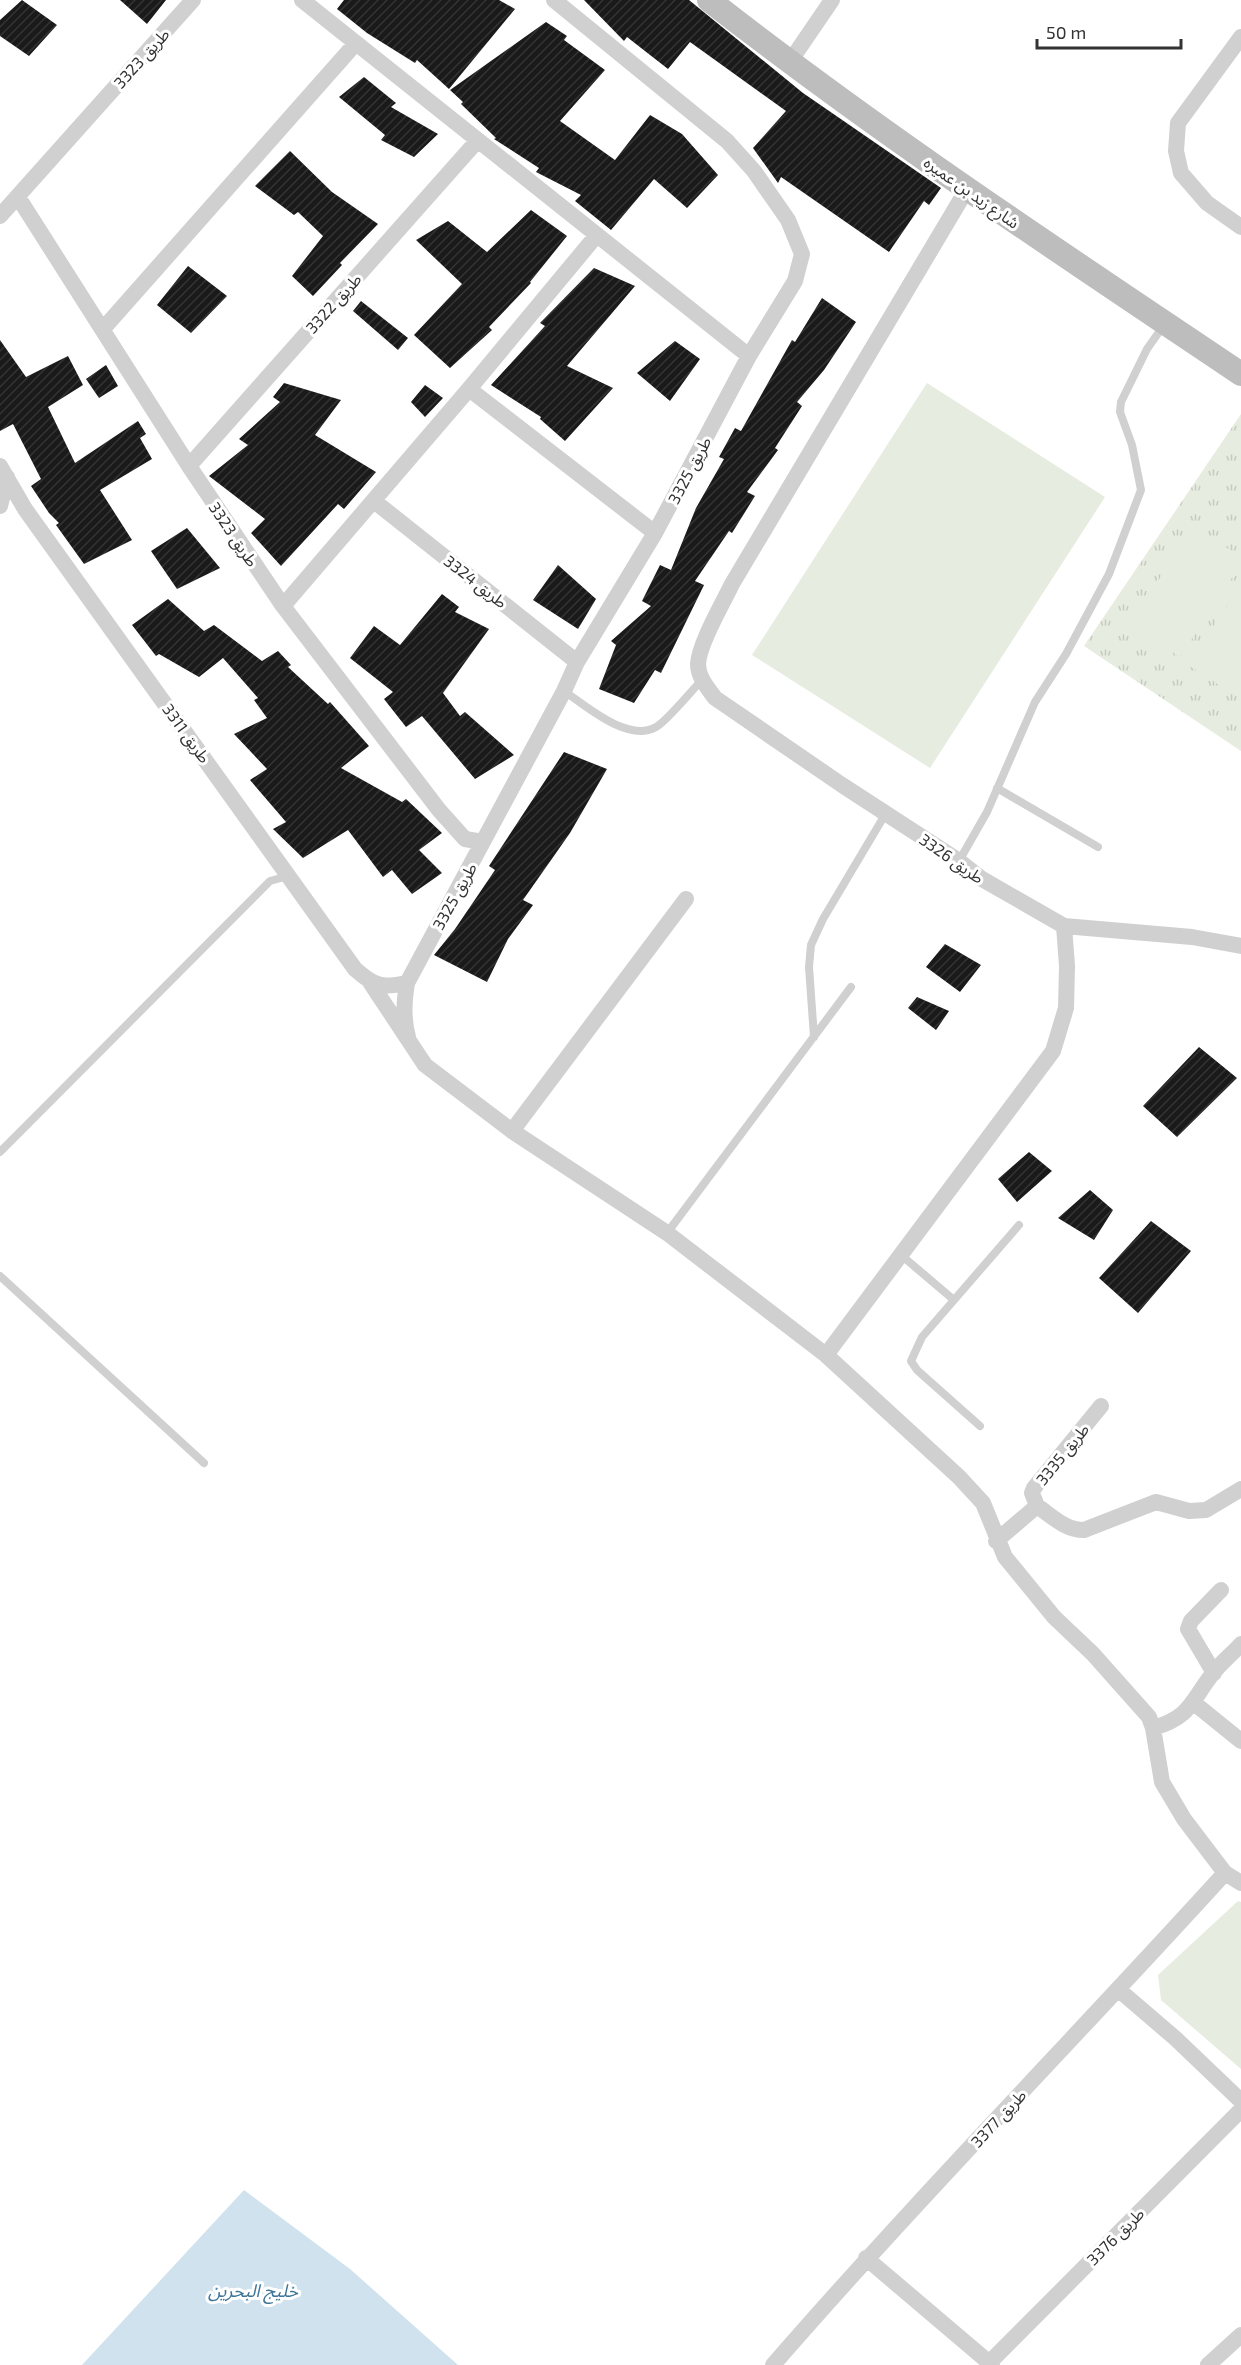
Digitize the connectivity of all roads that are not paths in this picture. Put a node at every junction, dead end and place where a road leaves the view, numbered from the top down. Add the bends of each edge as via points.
1 (193, 0) edge
2 (302, 0) edge
3 (554, 0) edge
4 (710, 0) edge
5 (832, 0) edge
6 (1241, 37) edge
7 (356, 43) junction
8 (789, 63) junction
9 (478, 140) junction
10 (967, 189) junction
11 (18, 196) junction
12 (0, 216) edge
13 (1241, 227) edge
14 (596, 236) junction
15 (1165, 323) junction
16 (103, 329) junction
17 (749, 356) junction
18 (1241, 374) edge
19 (469, 389) junction
20 (189, 466) junction
21 (4, 472) edge
22 (374, 501) junction
23 (0, 506) edge
24 (655, 533) junction
25 (283, 606) junction
26 (578, 662) junction
27 (702, 680) junction
28 (564, 691) junction
29 (997, 788) junction
30 (886, 813) junction
31 (483, 842) junction
32 (1098, 847) dead end
33 (959, 861) junction
34 (290, 876) junction
35 (686, 899) dead end
36 (1064, 926) junction
37 (1241, 946) edge
38 (370, 982) junction
39 (407, 983) junction
40 (851, 987) dead end
41 (814, 1037) junction
42 (411, 1046) junction
43 (512, 1131) junction
44 (0, 1152) edge
45 (1019, 1224) dead end
46 (667, 1233) junction
47 (901, 1255) junction
48 (0, 1276) edge
49 (954, 1300) junction
50 (826, 1355) junction
51 (1101, 1406) dead end
52 (980, 1426) dead end
53 (204, 1463) dead end
54 (1241, 1489) edge
55 (1037, 1506) junction
56 (996, 1541) junction
57 (1221, 1590) dead end
58 (1241, 1644) edge
59 (1214, 1673) junction
60 (1194, 1703) junction
61 (1153, 1728) junction
62 (1241, 1741) edge
63 (1225, 1873) junction
64 (1241, 1883) edge
65 (1119, 1990) junction
66 (1241, 2101) edge
67 (1241, 2110) edge
68 (866, 2258) junction
69 (1241, 2335) edge
70 (991, 2364) edge
71 (773, 2365) edge
72 (1208, 2365) edge

1 - 11 street, طريق 3323
2 - 7 street
3 - 17 street, طريق 3325 via 727,141 788,219 802,254 795,281
4 - 8 street, شارع زيد بن عميره
5 - 8 street
6 - 13 street via 1178,123 1176,151 1180,173 1207,203
7 - 9 street
7 - 16 street
8 - 10 street, شارع زيد بن عميره
9 - 14 street
9 - 20 street, طريق 3322
10 - 15 street, شارع زيد بن عميره
10 - 27 street via 732,584 705,640 698,663
11 - 12 street, طريق 3323
11 - 16 street, طريق 3323
14 - 17 street
14 - 19 street
15 - 18 street, شارع زيد بن عميره
15 - 29 lane via 1147,349 1121,402 1120,412 1132,445 1141,490 1109,574 1035,702
16 - 20 street, طريق 3323
17 - 24 street, طريق 3325
19 - 22 street
19 - 24 street
20 - 25 street, طريق 3323
21 - 23 street
21 - 34 street, طريق 3311 via 25,509
22 - 25 street
22 - 26 street, طريق 3324
24 - 26 street, طريق 3325
25 - 31 street, طريق 3323 via 439,810 465,839
26 - 28 street, طريق 3325
27 - 28 lane via 656,727 633,731 613,724
27 - 30 street, طريق 3326 via 715,698
28 - 31 street, طريق 3325
29 - 32 lane
29 - 33 lane
30 - 33 street, طريق 3326
30 - 41 lane via 811,945
31 - 39 street, طريق 3325
33 - 36 street, طريق 3326 via 982,879
34 - 38 street, طريق 3311 via 356,969
34 - 44 lane via 270,881
35 - 43 street
36 - 37 street, طريق 3326 via 1192,937
36 - 47 street via 1066,1008 1053,1052
38 - 39 street via 387,987
38 - 42 street, طريق 3311
39 - 42 street via 405,1026
40 - 41 lane
41 - 46 lane
42 - 43 street, طريق 3311 via 425,1065
43 - 46 street, طريق 3311
45 - 49 lane
46 - 50 street, طريق 3311
47 - 49 lane
47 - 50 street
48 - 53 lane
49 - 52 lane via 922,1337 911,1361
50 - 56 street, طريق 3311 via 983,1503
51 - 55 street, طريق 3335 via 1034,1488
54 - 55 street, طريق 3335 via 1206,1510 1190,1511 1156,1502 1084,1530 1065,1526
55 - 56 street, طريق 3335
56 - 61 street, طريق 3311 via 1054,1617 1142,1707
57 - 59 street via 1188,1629
58 - 59 street
59 - 60 street
60 - 61 street via 1174,1721
60 - 62 street
61 - 63 street via 1162,1782
63 - 64 street
63 - 65 street, طريق 3377
65 - 66 street
65 - 68 street, طريق 3377
67 - 70 street, طريق 3376
68 - 70 street
68 - 71 street, طريق 3377
69 - 72 street

